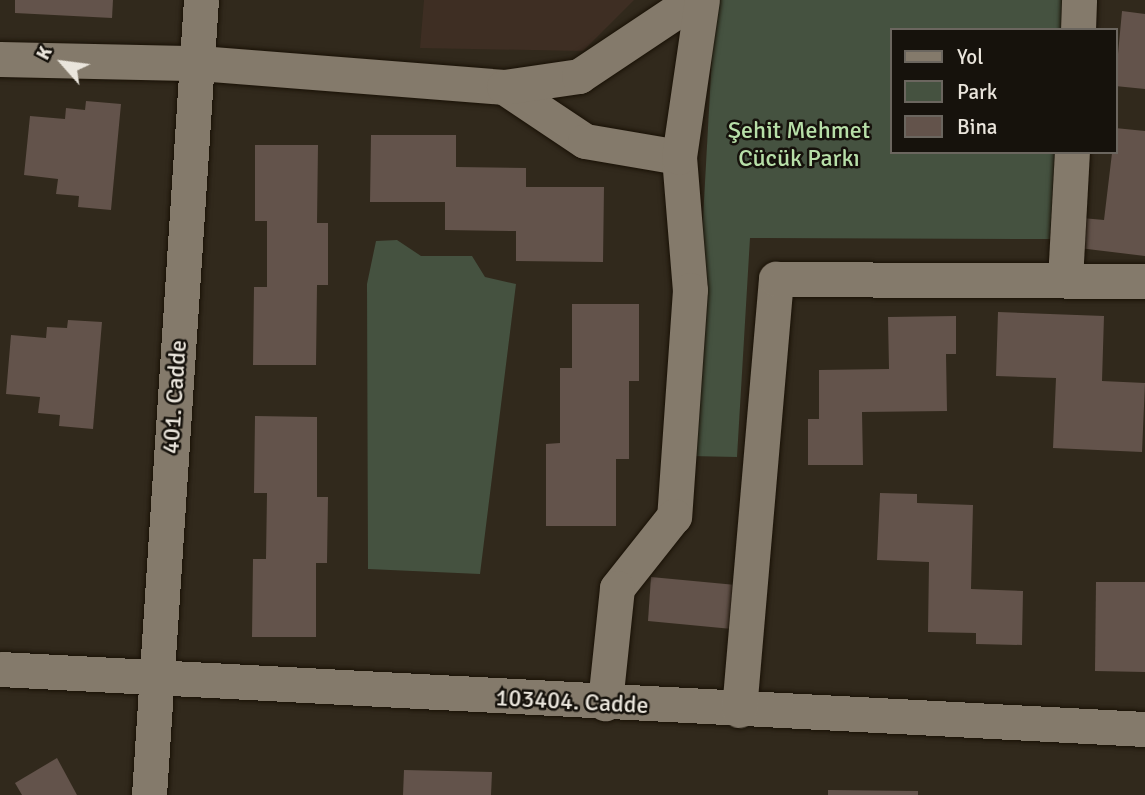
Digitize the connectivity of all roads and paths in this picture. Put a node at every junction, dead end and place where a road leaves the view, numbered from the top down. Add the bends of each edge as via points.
1 (201, 0) edge
2 (693, 0) edge
3 (702, 0) edge
4 (1079, 0) edge
5 (1078, 28) edge
6 (0, 59) edge
7 (199, 63) junction
8 (504, 87) junction
9 (1072, 154) edge
10 (679, 157) junction
11 (1065, 280) junction
12 (1145, 281) edge
13 (0, 669) edge
14 (155, 681) junction
15 (605, 703) junction
16 (739, 710) junction
17 (1145, 729) edge
18 (149, 795) edge

1 - 7 street, 401. Cadde
2 - 8 street via 579,76
3 - 10 street
4 - 5 street
6 - 7 street
7 - 8 street
7 - 14 street, 401. Cadde
8 - 10 street via 585,141
9 - 11 street
10 - 15 street via 690,290 674,516 617,588
11 - 12 street
11 - 16 street via 776,279
13 - 14 street, 103404. Cadde
14 - 15 street, 103404. Cadde
14 - 18 street, 401. Cadde
15 - 16 street, 103404. Cadde
16 - 17 street, 103404. Cadde

